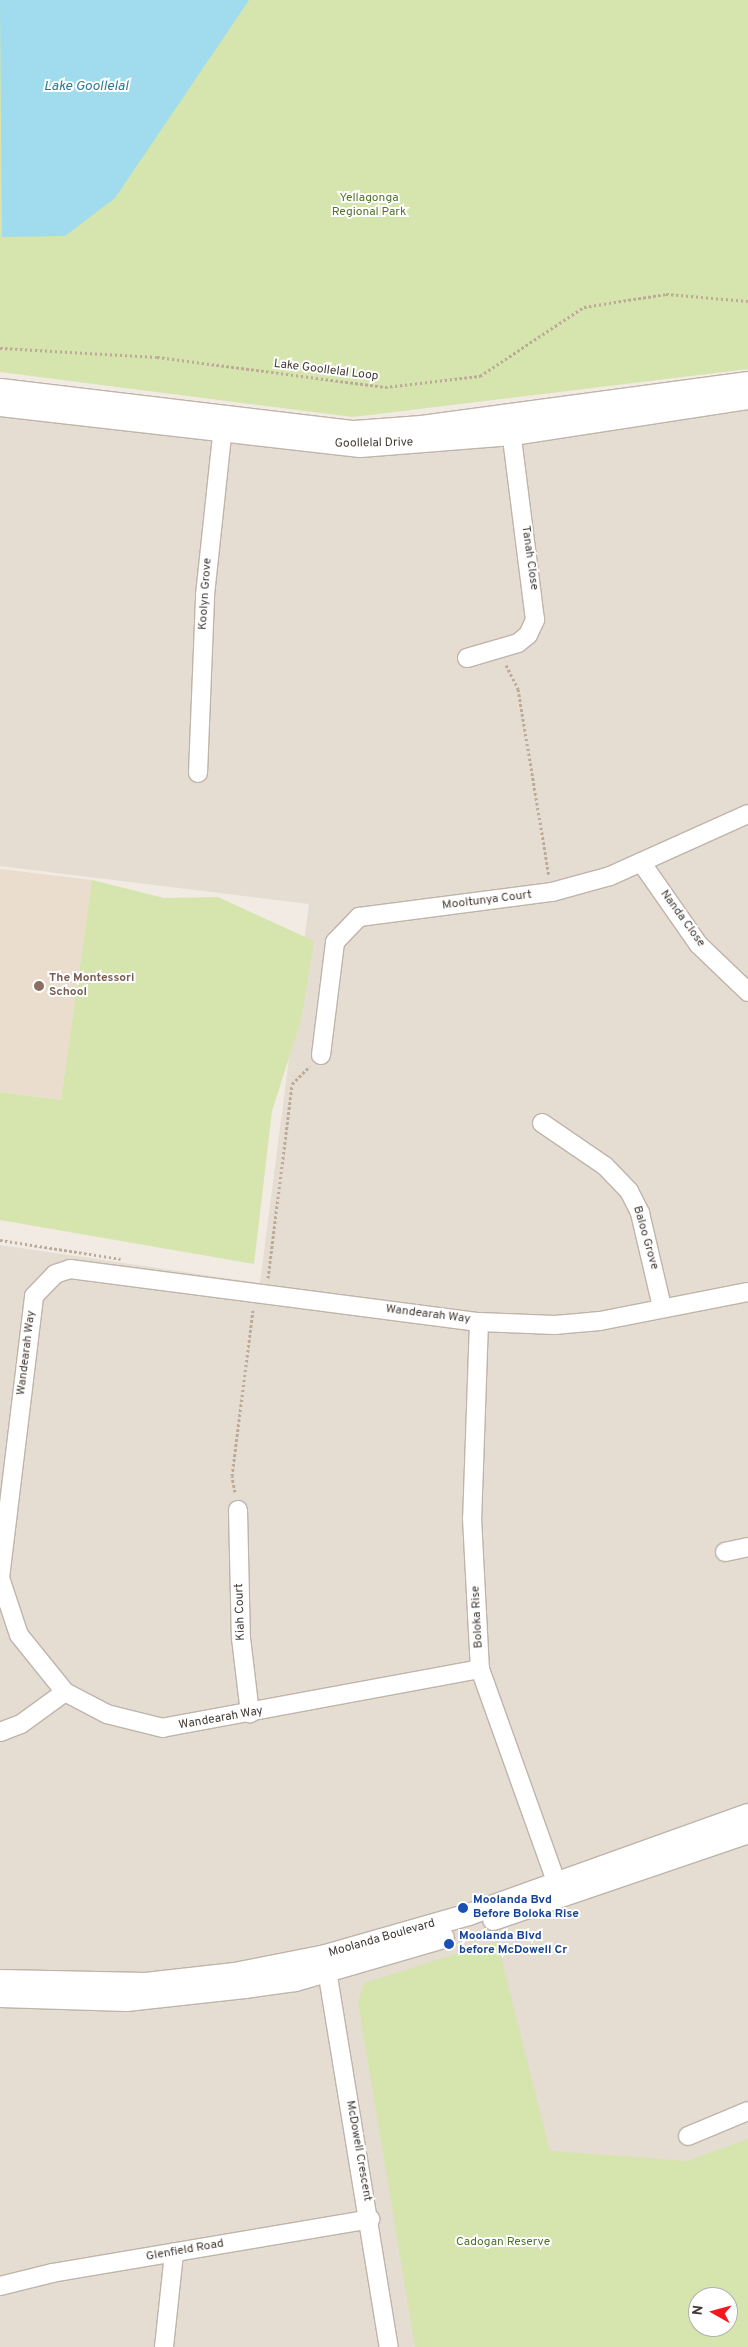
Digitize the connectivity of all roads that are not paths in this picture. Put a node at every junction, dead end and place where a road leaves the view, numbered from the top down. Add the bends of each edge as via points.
1 (748, 382) edge
2 (0, 389) edge
3 (748, 398) edge
4 (0, 405) edge
5 (224, 424) junction
6 (510, 424) junction
7 (467, 658) dead end
8 (198, 773) dead end
9 (748, 814) edge
10 (641, 862) junction
11 (748, 992) edge
12 (322, 1055) road end
13 (542, 1123) dead end
14 (748, 1292) edge
15 (662, 1307) junction
16 (479, 1322) junction
17 (238, 1510) road end
18 (748, 1547) edge
19 (726, 1552) dead end
20 (480, 1669) junction
21 (65, 1692) junction
22 (250, 1713) junction
23 (0, 1732) edge
24 (748, 1814) edge
25 (748, 1832) edge
26 (559, 1890) junction
27 (326, 1963) junction
28 (0, 1980) edge
29 (0, 1996) edge
30 (748, 2111) edge
31 (688, 2136) dead end
32 (370, 2219) junction
33 (174, 2253) junction
34 (0, 2286) edge
35 (164, 2347) edge
36 (389, 2347) edge

1 - 6 street, Goollelal Drive
2 - 5 street, Goollelal Drive
3 - 6 street, Goollelal Drive
4 - 5 street, Goollelal Drive
5 - 6 street, Goollelal Drive via 360,446
5 - 8 street, Koolyn Grove via 205,595
6 - 7 street, Tanah Close via 535,620 528,635 499,651
9 - 10 street, Mooltunya Court
10 - 11 street, Nanda Close via 699,945
10 - 12 street, Mooltunya Court via 610,876 552,892 359,917 335,942
13 - 15 street, Baloo Grove via 605,1166 630,1191 642,1220
14 - 15 street, Wandearah Way
15 - 16 street, Wandearah Way via 600,1321
16 - 20 street, Boloka Rise via 472,1518
16 - 21 street, Wandearah Way via 70,1269 56,1274 34,1296 0,1578 19,1635
17 - 22 street, Kiah Court via 241,1638
18 - 19 street
20 - 22 street, Wandearah Way
20 - 26 street, Boloka Rise
21 - 22 street, Wandearah Way via 107,1714 154,1727 190,1726
21 - 23 street via 21,1724
24 - 26 street, Moolanda Boulevard
25 - 26 street, Moolanda Boulevard
26 - 27 street, Moolanda Boulevard via 442,1922
27 - 28 street, Moolanda Boulevard via 146,1982
27 - 29 street, Moolanda Boulevard via 261,1985 126,2000
27 - 32 street, McDowell Crescent
30 - 31 street
32 - 33 street, Glenfield Road
32 - 36 street, McDowell Crescent
33 - 34 street, Glenfield Road
33 - 35 street

